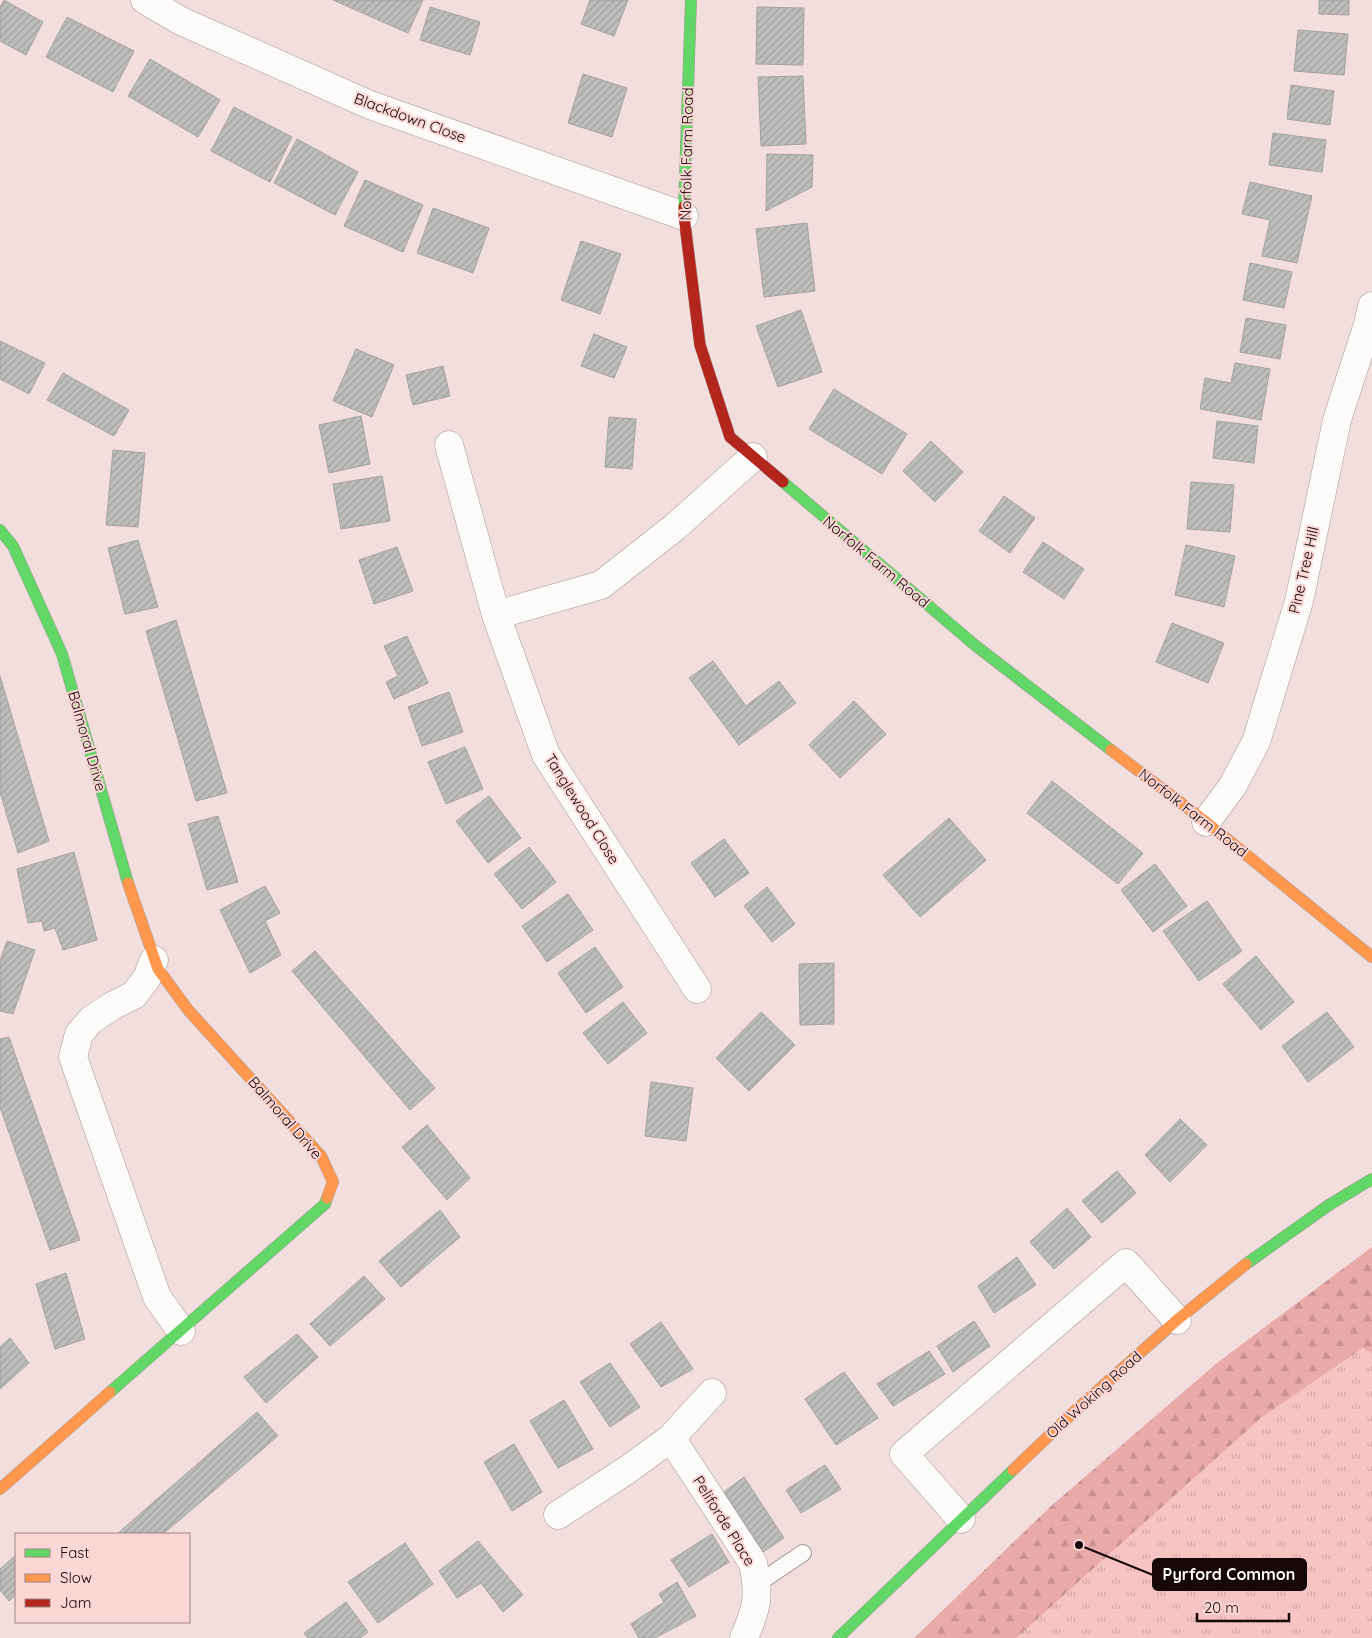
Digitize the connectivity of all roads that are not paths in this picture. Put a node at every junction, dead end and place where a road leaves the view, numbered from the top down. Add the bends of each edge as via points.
1 (145, 0) edge
2 (691, 0) edge
3 (684, 216) junction
4 (1372, 306) edge
5 (449, 446) dead end
6 (754, 457) junction
7 (0, 530) edge
8 (496, 615) junction
9 (1206, 822) junction
10 (1372, 957) edge
11 (154, 960) junction
12 (697, 988) dead end
13 (1372, 1179) edge
14 (1177, 1320) junction
15 (181, 1331) junction
16 (712, 1392) dead end
17 (671, 1438) junction
18 (0, 1489) edge
19 (558, 1515) dead end
20 (961, 1519) junction
21 (804, 1553) dead end
22 (757, 1584) junction
23 (744, 1638) edge
24 (838, 1638) edge

1 - 3 street, Blackdown Close via 181,21 370,105
2 - 3 street, Norfolk Farm Road
3 - 6 street, Norfolk Farm Road via 700,345 730,437
4 - 9 street, Pine Tree Hill via 1337,420 1299,602 1256,742 1232,787
5 - 8 street, Tanglewood Close
6 - 8 street via 675,527 601,585
6 - 9 street, Norfolk Farm Road via 976,646
7 - 11 street, Balmoral Drive via 13,546 62,654 127,881
8 - 12 street, Tanglewood Close via 546,755
9 - 10 street, Norfolk Farm Road
11 - 15 street via 147,978 134,995 91,1020 79,1034 73,1057 157,1297
11 - 15 street, Balmoral Drive via 189,1011 321,1156 333,1182 325,1204
13 - 14 street, Old Woking Road via 1260,1254
14 - 20 street, Old Woking Road
14 - 20 street via 1126,1263 904,1454
15 - 18 street, Balmoral Drive
16 - 17 street
17 - 19 street
17 - 22 street, Peliforde Place via 754,1563
20 - 24 street, Old Woking Road
21 - 22 lane
22 - 23 street, Peliforde Place via 757,1603

